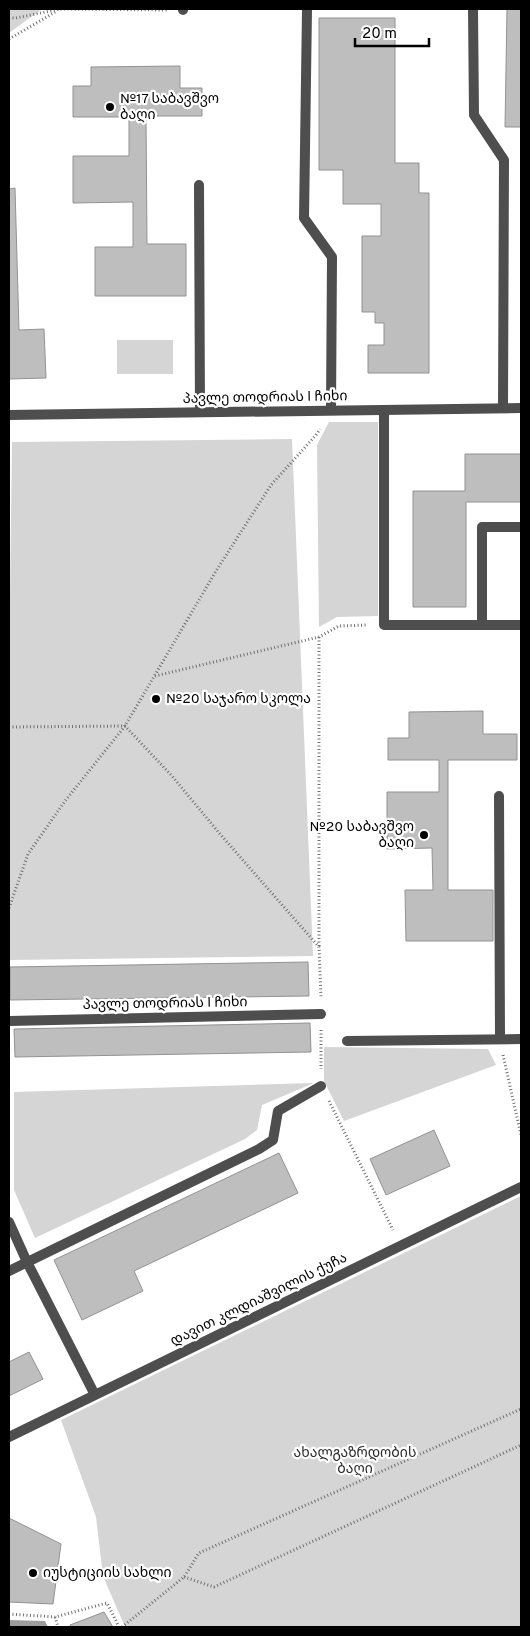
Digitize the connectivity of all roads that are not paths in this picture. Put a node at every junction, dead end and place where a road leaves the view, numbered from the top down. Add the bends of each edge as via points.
1 (307, 9) edge
2 (473, 9) edge
3 (199, 185) dead end
4 (503, 408) junction
5 (521, 408) edge
6 (331, 410) junction
7 (384, 410) junction
8 (200, 412) junction
9 (9, 415) edge
10 (521, 526) edge
11 (482, 625) junction
12 (521, 625) edge
13 (499, 796) dead end
14 (321, 1014) road end
15 (9, 1021) edge
16 (500, 1039) junction
17 (521, 1039) edge
18 (347, 1041) dead end
19 (321, 1086) road end
20 (521, 1188) edge
21 (9, 1222) edge
22 (27, 1262) junction
23 (9, 1271) edge
24 (94, 1395) junction
25 (9, 1437) edge

1 - 6 street via 304,218 332,257
2 - 4 street via 474,115 504,160
3 - 8 street
4 - 5 street, პავლე თოდრიას I ჩიხი
4 - 7 street, პავლე თოდრიას I ჩიხი
6 - 7 street, პავლე თოდრიას I ჩიხი
6 - 8 street, პავლე თოდრიას I ჩიხი
7 - 11 street via 384,625
8 - 9 street, პავლე თოდრიას I ჩიხი
10 - 11 street via 482,527
11 - 12 street
13 - 16 street
14 - 15 street, პავლე თოდრიას I ჩიხი
16 - 17 street
16 - 18 street
19 - 22 street via 278,1111 273,1140 259,1150
20 - 24 street, დავით კლდიაშვილის ქუჩა
21 - 22 street
22 - 23 street
22 - 24 street
24 - 25 street, დავით კლდიაშვილის ქუჩა

